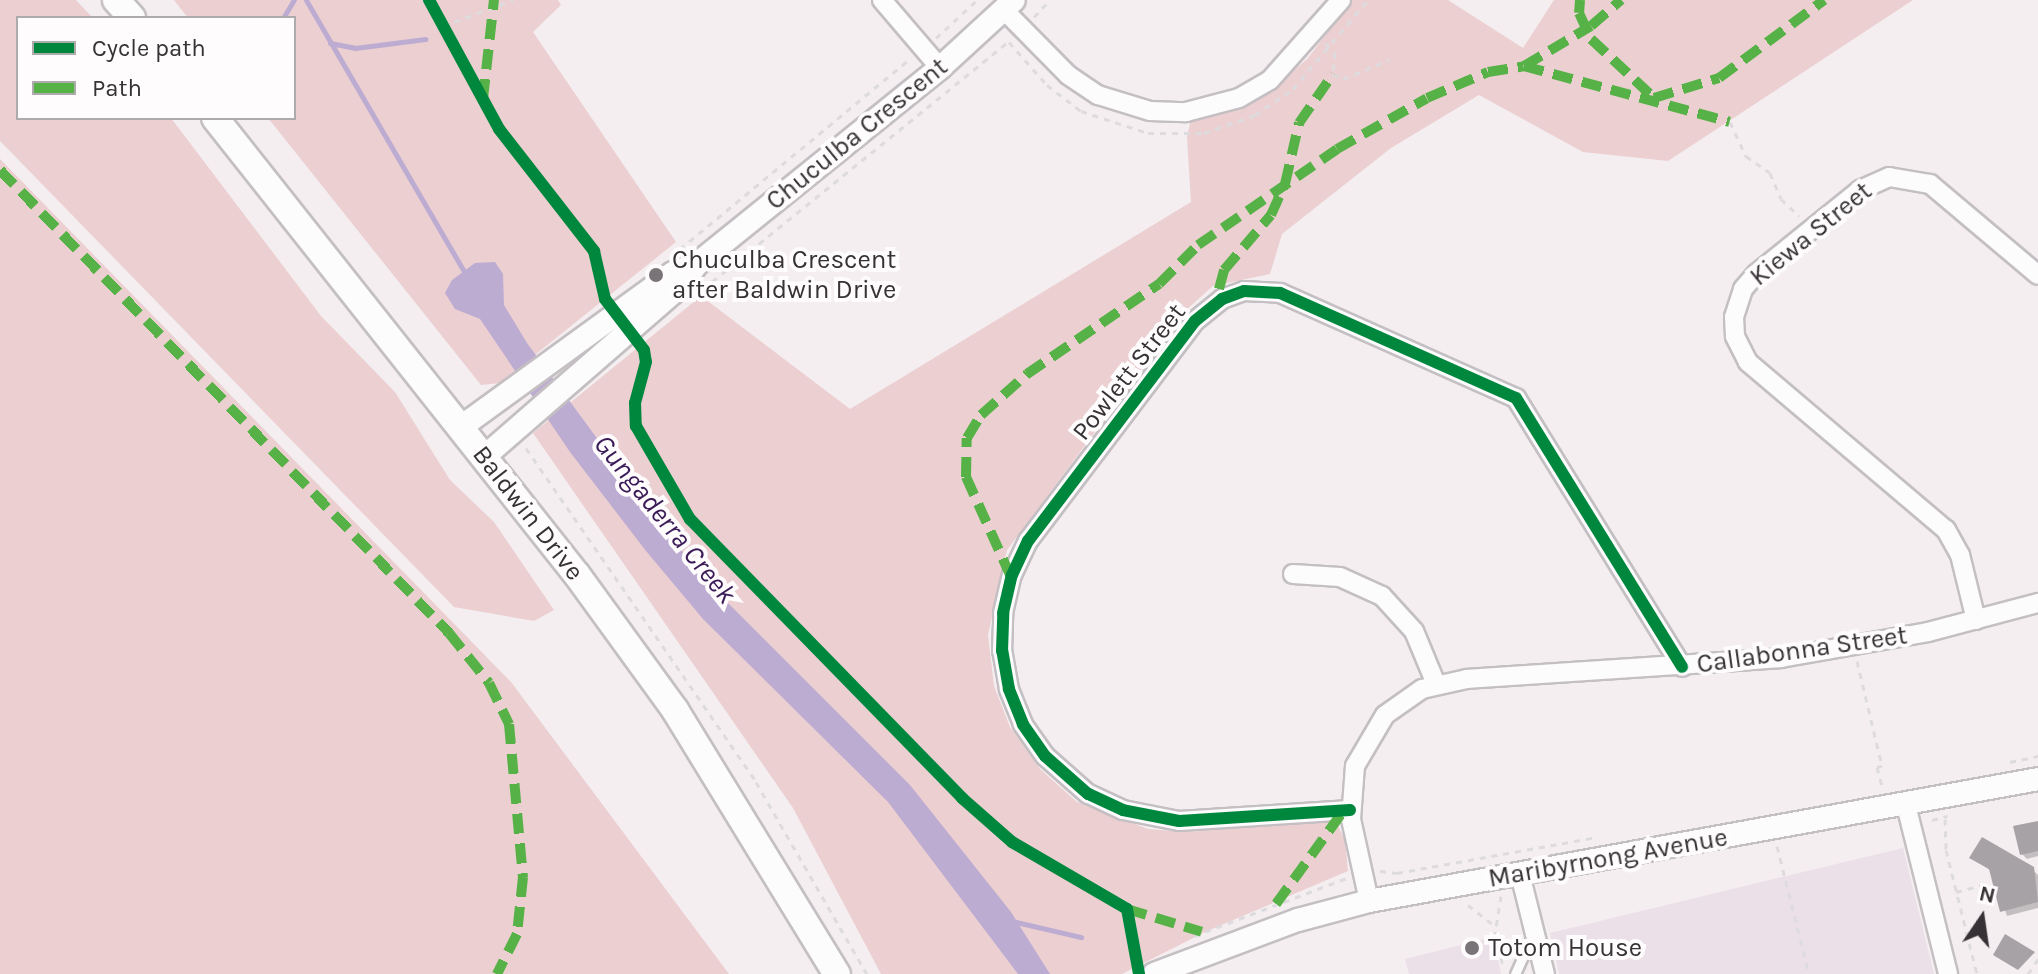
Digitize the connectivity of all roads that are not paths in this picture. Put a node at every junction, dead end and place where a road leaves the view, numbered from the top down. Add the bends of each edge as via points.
1 (116, 0) edge
2 (882, 0) edge
3 (1341, 0) edge
4 (1009, 5) edge
5 (130, 16) edge
6 (940, 68) junction
7 (217, 120) edge
8 (2038, 275) edge
9 (564, 370) junction
10 (461, 427) junction
11 (484, 457) junction
12 (1293, 574) dead end
13 (2038, 603) edge
14 (1976, 620) junction
15 (1682, 667) junction
16 (1436, 684) junction
17 (2038, 779) edge
18 (1906, 805) junction
19 (1350, 810) junction
20 (1520, 874) junction
21 (1369, 901) junction
22 (812, 929) junction
23 (1534, 932) junction
24 (1179, 970) edge
25 (828, 974) edge
26 (837, 974) edge
27 (1154, 974) edge
28 (1515, 974) edge
29 (1545, 974) edge
30 (1948, 974) edge

1 - 5 main road
2 - 6 street
3 - 4 street via 1284,68 1255,90 1204,109 1168,112 1132,108 1098,95 1068,75 1022,29
4 - 6 street, Chuculba Crescent
6 - 9 street, Chuculba Crescent via 688,257
7 - 10 main road, Baldwin Drive
8 - 14 street, Kiewa Street via 1939,191 1910,177 1869,184 1812,229 1743,289 1734,317 1738,345 1755,369 1946,530 1957,546
9 - 10 street, Chuculba Crescent via 507,395
9 - 11 street, Chuculba Crescent via 526,428
10 - 11 main road, Baldwin Drive
11 - 22 main road, Baldwin Drive via 675,710
12 - 16 street via 1340,577 1382,596 1414,631
13 - 14 street, Callabonna Street
14 - 15 street, Callabonna Street via 1830,651
15 - 16 street, Callabonna Street
15 - 19 street, Powlett Street via 1516,398 1291,296 1268,290 1233,294 1195,321 1028,541 1003,613 1004,670 1015,707 1045,756 1088,794 1123,810 1179,821
16 - 19 street, Callabonna Street via 1396,705 1367,739 1355,766
17 - 18 street, Maribyrnong Avenue
18 - 20 street, Maribyrnong Avenue
18 - 30 street
19 - 21 street, Callabonna Street
20 - 21 street, Maribyrnong Avenue
20 - 23 street
21 - 24 street, Maribyrnong Avenue via 1263,932
22 - 25 main road, Baldwin Drive
22 - 26 main road, Baldwin Drive
23 - 28 lane
23 - 29 street
24 - 27 street, Maribyrnong Avenue

